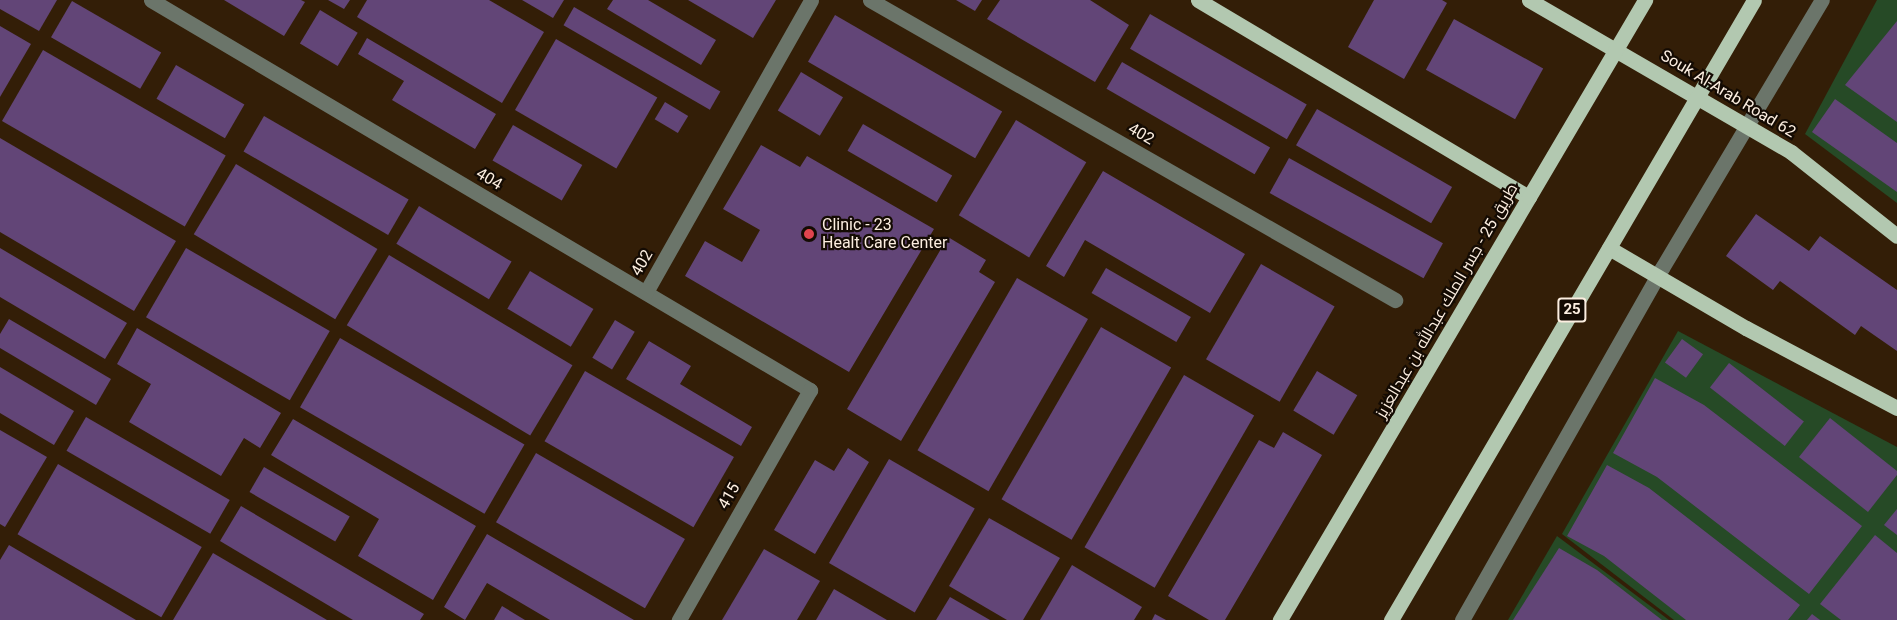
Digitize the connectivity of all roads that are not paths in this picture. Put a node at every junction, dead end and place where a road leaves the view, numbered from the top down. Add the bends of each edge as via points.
1 (151, 0) edge
2 (811, 0) edge
3 (870, 0) edge
4 (1198, 0) edge
5 (1529, 0) edge
6 (1645, 0) edge
7 (1754, 0) edge
8 (1822, 0) edge
9 (1746, 125) junction
10 (1529, 197) junction
11 (1897, 236) edge
12 (1609, 248) junction
13 (646, 292) junction
14 (1395, 300) dead end
15 (810, 390) joint
16 (1897, 408) edge
17 (679, 620) edge
18 (1280, 620) edge
19 (1391, 620) edge
20 (1462, 620) edge

1 - 13 street, 404
2 - 13 street, 402
3 - 14 street, 402
4 - 10 main road
5 - 9 main road, Souk Al-Arab Road 62
6 - 10 main road, طريق 25 - جسر الملك عبدالله بن عبدالعزيز, bridge
7 - 12 main road, 25, bridge
8 - 9 street
9 - 11 main road, Souk Al-Arab Road 62 via 1791,152
9 - 20 street
10 - 18 main road, طريق 25 - جسر الملك عبدالله بن عبدالعزيز
12 - 16 main road, bridge via 1746,328
12 - 19 main road, 25, bridge
13 - 15 street, 404
15 - 17 street, 415

